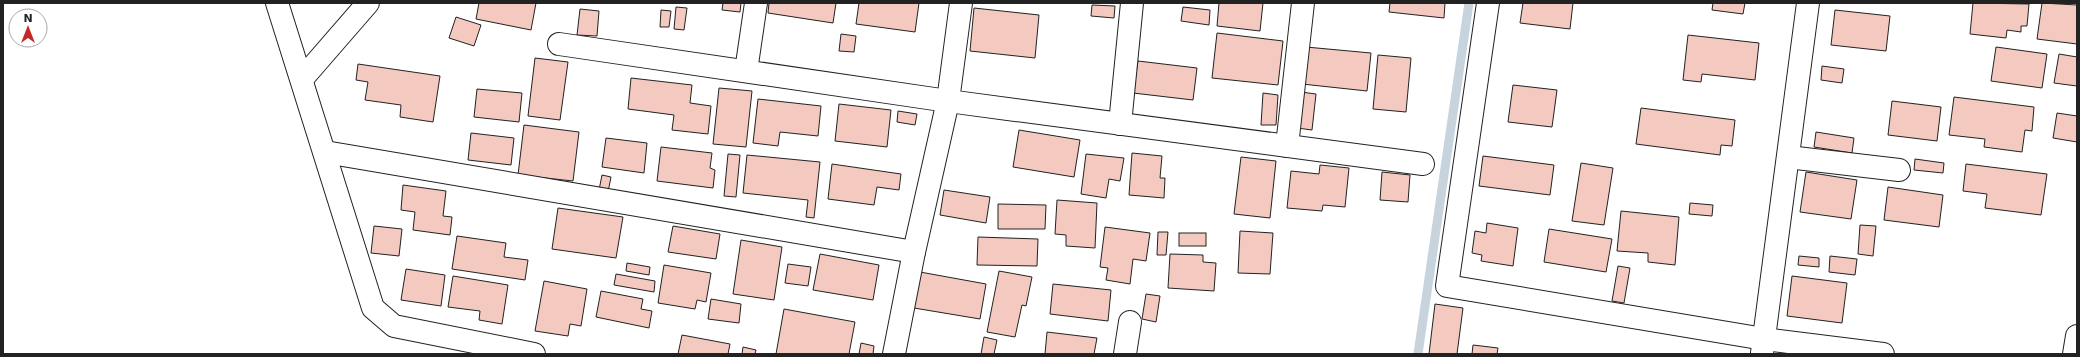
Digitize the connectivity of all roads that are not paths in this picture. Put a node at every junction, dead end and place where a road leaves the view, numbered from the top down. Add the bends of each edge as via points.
1 (278, 3) edge
2 (368, 3) edge
3 (756, 3) edge
4 (961, 3) edge
5 (1132, 3) edge
6 (1303, 3) edge
7 (1488, 3) edge
8 (1808, 3) edge
9 (559, 44) dead end
10 (746, 71) junction
11 (302, 79) junction
12 (948, 101) junction
13 (1120, 124) junction
14 (1287, 146) junction
15 (325, 152) junction
16 (1788, 157) junction
17 (1423, 164) dead end
18 (1899, 170) dead end
19 (914, 252) junction
20 (1130, 322) dead end
21 (2077, 336) edge
22 (1763, 346) edge
23 (534, 354) edge
24 (894, 354) edge
25 (1124, 354) edge
26 (1883, 354) edge
27 (2074, 354) edge

1 - 11 street
2 - 11 street
3 - 10 street
4 - 12 street
5 - 13 street
6 - 14 street
7 - 22 street via 1448,286
8 - 16 street
9 - 10 street
10 - 12 street
11 - 15 street
12 - 13 street
12 - 19 street
13 - 14 street
14 - 17 street
15 - 19 street
15 - 23 street via 373,308 394,326
16 - 18 street
16 - 22 street
19 - 24 street
20 - 25 street
21 - 27 street
22 - 26 street

